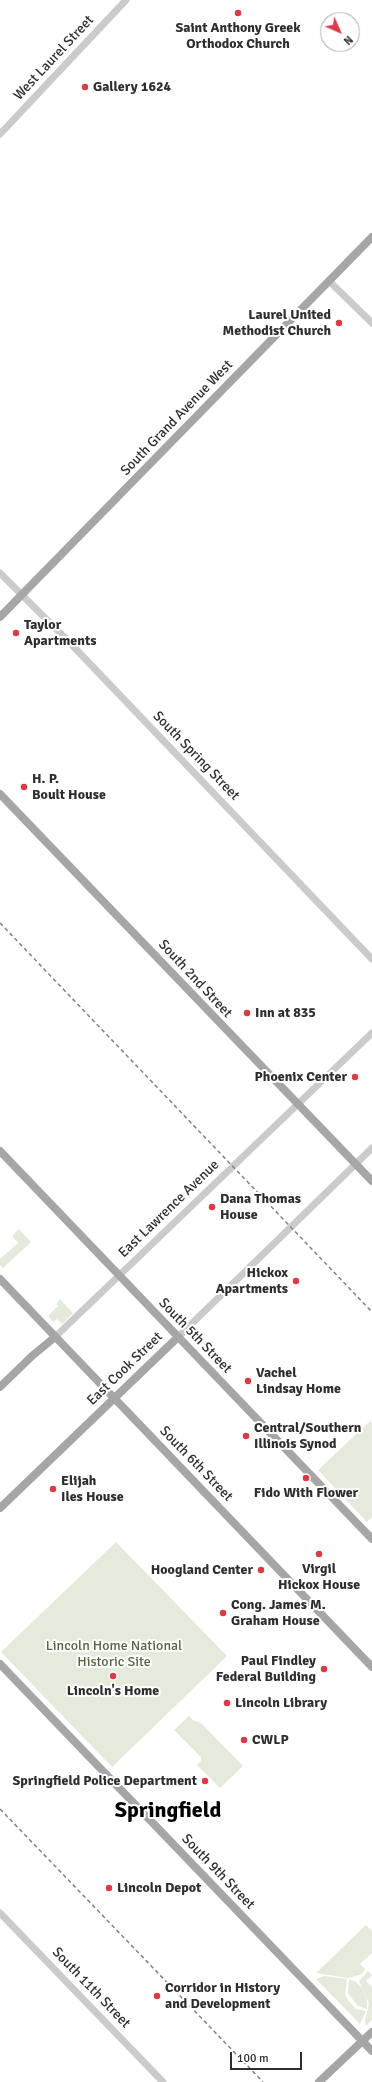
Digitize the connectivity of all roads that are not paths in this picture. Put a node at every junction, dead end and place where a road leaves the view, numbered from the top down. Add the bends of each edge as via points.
1 (126, 0) edge
2 (0, 134) edge
3 (372, 237) edge
4 (329, 281) junction
5 (372, 323) edge
6 (0, 573) edge
7 (22, 594) junction
8 (0, 617) edge
9 (0, 794) edge
10 (372, 959) edge
11 (372, 1033) edge
12 (297, 1104) junction
13 (372, 1148) edge
14 (0, 1151) edge
15 (356, 1164) junction
16 (372, 1181) edge
17 (119, 1276) junction
18 (0, 1279) edge
19 (55, 1337) junction
20 (178, 1337) junction
21 (0, 1387) edge
22 (114, 1398) junction
23 (0, 1508) edge
24 (372, 1539) edge
25 (0, 1664) edge
26 (372, 1667) edge
27 (0, 1913) edge
28 (372, 2032) edge
29 (362, 2041) junction
30 (372, 2051) edge
31 (163, 2082) edge
32 (319, 2082) edge

1 - 2 street, West Laurel Street
3 - 4 main road, South Grand Avenue West
4 - 5 street
4 - 7 main road, South Grand Avenue West
6 - 7 street, South Spring Street
7 - 8 main road, South Grand Avenue West
7 - 10 street, South Spring Street
9 - 12 main road, South 2nd Street
11 - 12 street, East Lawrence Avenue
12 - 15 main road, South 2nd Street
12 - 17 street, East Lawrence Avenue
13 - 15 street, East Cook Street
14 - 17 main road, South 5th Street
15 - 16 main road, South 2nd Street
15 - 20 street, East Cook Street
17 - 19 street, East Lawrence Avenue
17 - 20 main road, South 5th Street
18 - 19 main road, South 6th Street
19 - 21 main road, East Lawrence Avenue
19 - 22 main road, South 6th Street
20 - 22 main road, East Cook Street
20 - 24 main road, South 5th Street
22 - 23 main road, East Cook Street
22 - 26 main road, South 6th Street
25 - 29 main road, South 9th Street
27 - 31 street, South 11th Street
28 - 29 main road
29 - 30 main road, South 9th Street
29 - 32 main road

